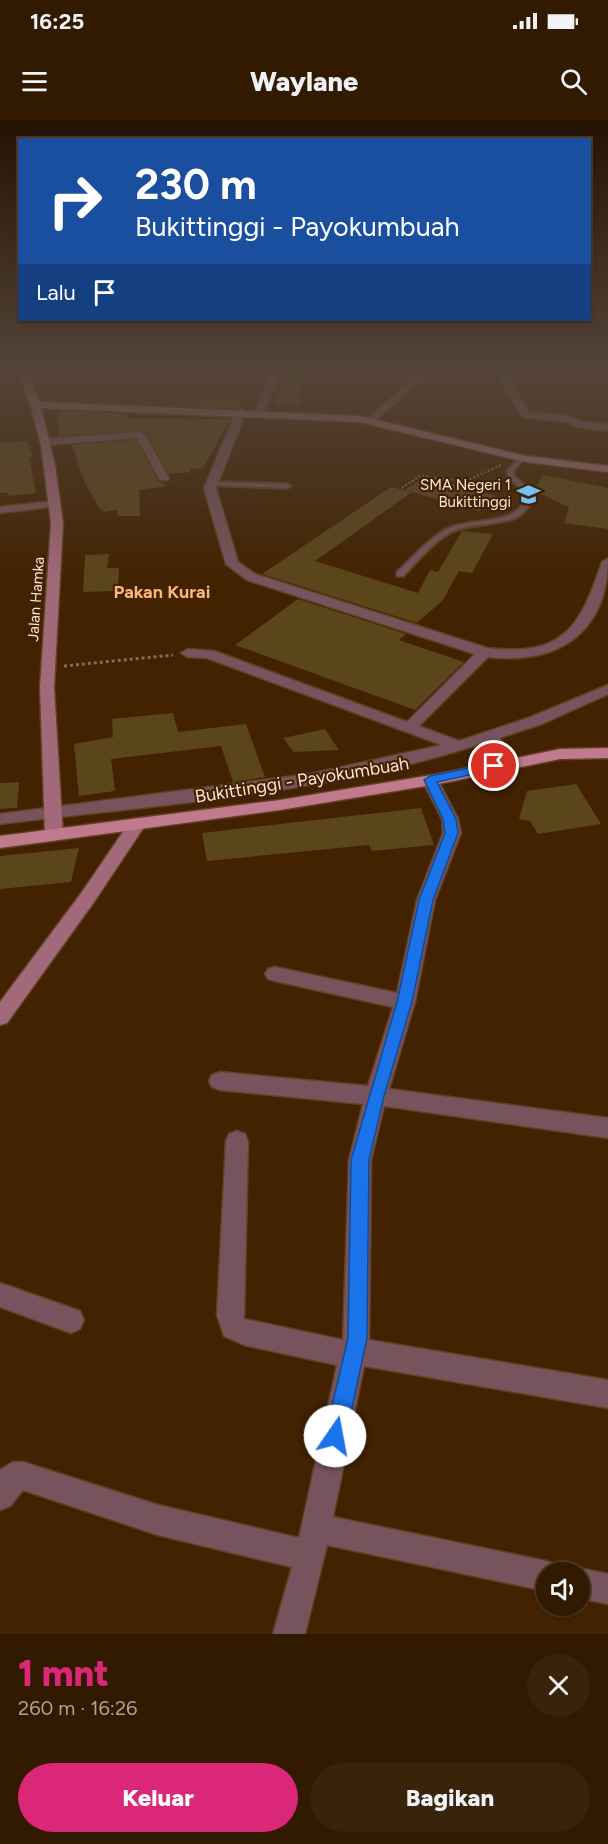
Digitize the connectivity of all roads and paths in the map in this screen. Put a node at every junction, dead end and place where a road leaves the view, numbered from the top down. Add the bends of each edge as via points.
1 (62, 441) edge
2 (143, 441) edge
3 (228, 441) edge
4 (451, 441) edge
5 (44, 442) joint
6 (520, 458) junction
7 (608, 469) edge
8 (164, 478) dead end
9 (210, 484) junction
10 (287, 486) dead end
11 (402, 488) dead end
12 (56, 504) junction
13 (0, 510) edge
14 (608, 562) edge
15 (400, 574) dead end
16 (484, 652) junction
17 (188, 653) joint
18 (48, 668) junction
19 (608, 689) edge
20 (410, 727) junction
21 (488, 735) junction
22 (608, 743) edge
23 (456, 745) junction
24 (608, 753) edge
25 (424, 754) junction
26 (560, 754) junction
27 (512, 762) junction
28 (434, 779) junction
29 (54, 812) junction
30 (0, 819) edge
31 (137, 824) junction
32 (54, 835) junction
33 (0, 842) edge
34 (275, 974) dead end
35 (405, 1002) junction
36 (0, 1017) edge
37 (220, 1081) dead end
38 (376, 1096) junction
39 (608, 1128) edge
40 (237, 1141) dead end
41 (0, 1294) edge
42 (72, 1320) dead end
43 (356, 1353) junction
44 (608, 1394) edge
45 (0, 1496) edge
46 (313, 1542) junction
47 (536, 1575) edge
48 (590, 1585) edge
49 (608, 1589) edge
50 (289, 1634) edge

1 - 5 street
2 - 8 street
3 - 9 street
4 - 6 street
5 - 12 street, Jalan Hamka
6 - 7 street
6 - 11 path via 466,481 420,476
6 - 15 lane via 510,471 511,477 531,494 529,505 518,514 447,532
9 - 10 lane
9 - 16 street via 232,564 240,571
12 - 13 street
12 - 18 street, Jalan Hamka
14 - 16 street via 594,606 555,645 536,654
16 - 20 street
17 - 18 path
17 - 20 street via 209,654
18 - 29 street, Jalan Hamka
19 - 21 street via 565,710
20 - 23 street
21 - 23 street
21 - 27 street
22 - 26 main road
23 - 25 street
24 - 26 main road, Bukittinggi - Payokumbuah
25 - 28 street
25 - 29 street via 224,791
26 - 27 main road, Bukittinggi - Payokumbuah
27 - 28 main road, Bukittinggi - Payokumbuah
28 - 31 main road, Bukittinggi - Payokumbuah
28 - 35 street via 452,833 426,900
29 - 30 street
29 - 32 street, Jalan Hamka
31 - 32 main road, Bukittinggi - Payokumbuah
31 - 36 street
32 - 33 main road, Bukittinggi - Payokumbuah
34 - 35 street
35 - 38 street
37 - 38 street
38 - 39 street
38 - 43 street via 358,1175
40 - 43 street via 230,1315 233,1327
41 - 42 street
43 - 44 street
43 - 46 street
45 - 46 street via 13,1476 23,1476 176,1525
46 - 47 street
46 - 50 street
48 - 49 street

